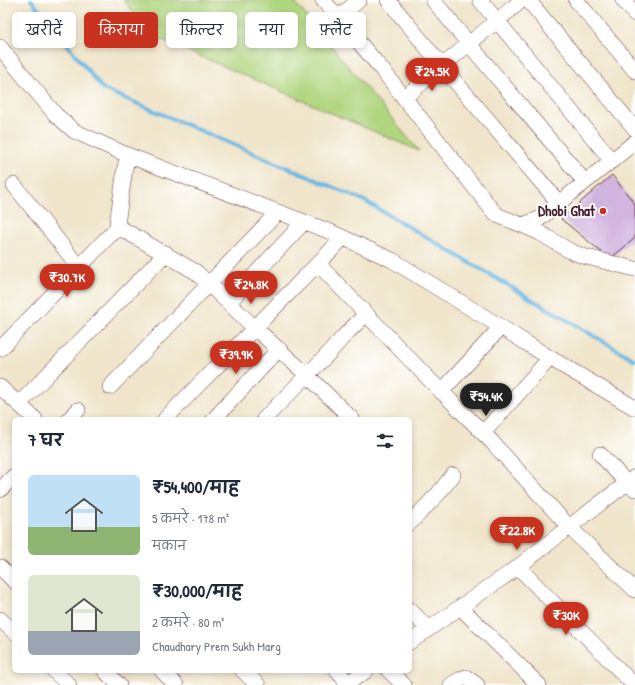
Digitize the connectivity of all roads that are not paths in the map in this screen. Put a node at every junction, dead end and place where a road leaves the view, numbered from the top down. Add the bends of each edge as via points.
1 (323, 0) edge
2 (359, 0) edge
3 (388, 0) edge
4 (433, 0) edge
5 (480, 0) edge
6 (522, 0) edge
7 (528, 0) edge
8 (576, 0) edge
9 (623, 0) edge
10 (333, 12) edge
11 (345, 12) edge
12 (635, 14) edge
13 (497, 21) junction
14 (469, 44) junction
15 (0, 47) edge
16 (364, 48) edge
17 (442, 66) junction
18 (635, 71) edge
19 (404, 98) junction
20 (635, 128) edge
21 (635, 142) edge
22 (127, 155) junction
23 (612, 161) junction
24 (586, 182) junction
25 (14, 185) dead end
26 (559, 203) junction
27 (278, 212) junction
28 (304, 222) junction
29 (522, 225) junction
30 (116, 231) junction
31 (343, 238) junction
32 (166, 254) junction
33 (318, 264) junction
34 (79, 267) junction
35 (635, 269) edge
36 (209, 284) junction
37 (229, 302) junction
38 (366, 314) junction
39 (501, 327) junction
40 (255, 328) junction
41 (0, 349) edge
42 (279, 349) junction
43 (550, 358) junction
44 (307, 375) junction
45 (0, 387) edge
46 (110, 387) dead end
47 (442, 392) junction
48 (18, 404) junction
49 (635, 408) edge
50 (33, 417) edge
51 (167, 417) edge
52 (216, 417) edge
53 (266, 417) edge
54 (350, 417) edge
55 (483, 433) junction
56 (600, 454) dead end
57 (453, 475) dead end
58 (12, 478) edge
59 (632, 483) edge
60 (1, 488) edge
61 (412, 521) edge
62 (569, 527) junction
63 (0, 567) edge
64 (518, 567) junction
65 (12, 579) edge
66 (635, 590) edge
67 (460, 607) junction
68 (412, 612) edge
69 (0, 619) edge
70 (428, 629) junction
71 (12, 630) edge
72 (412, 641) edge
73 (56, 673) edge
74 (107, 673) edge
75 (164, 673) edge
76 (245, 673) edge
77 (339, 673) edge
78 (363, 673) edge
79 (391, 673) edge
80 (630, 681) edge
81 (347, 684) edge
82 (69, 685) edge
83 (119, 685) edge
84 (176, 685) edge
85 (258, 685) edge
86 (404, 685) edge
87 (451, 685) edge
88 (477, 685) edge
89 (539, 685) edge

1 - 10 street
2 - 11 street
3 - 17 street
4 - 14 street
5 - 13 street
6 - 13 street
7 - 20 street
8 - 18 street
9 - 12 street
13 - 14 street
13 - 23 street
14 - 17 street
14 - 24 street
15 - 22 street via 55,114 74,131
16 - 19 street
17 - 19 street
17 - 26 street
19 - 29 street via 492,211
21 - 23 street
22 - 27 street
22 - 30 street
23 - 24 street
24 - 26 street
25 - 34 street
26 - 29 street via 539,219
27 - 28 street
27 - 36 street
28 - 31 street
28 - 37 street
29 - 35 street via 570,251
30 - 32 street via 122,229
30 - 34 street
31 - 33 street
31 - 39 street via 392,260
32 - 36 street via 196,272
32 - 48 street
33 - 38 street
33 - 40 street
34 - 41 street
36 - 37 street
36 - 46 street
37 - 40 street
38 - 44 street
38 - 47 street
39 - 43 street
39 - 47 street
40 - 42 street
40 - 51 street
42 - 44 street
42 - 52 street
43 - 49 street
43 - 55 street
44 - 53 street
44 - 54 street
45 - 48 street
47 - 55 street
48 - 50 street
55 - 62 street
56 - 59 street
57 - 61 street
58 - 60 street
59 - 62 street
62 - 64 street
62 - 66 street
63 - 65 street
64 - 67 street
64 - 80 street
67 - 70 street
67 - 89 street
68 - 70 street
69 - 71 street
70 - 72 street
73 - 82 street
74 - 83 street
75 - 84 street
76 - 85 street
77 - 81 street
78 - 81 street
79 - 86 street
87 - 88 street via 466,677

